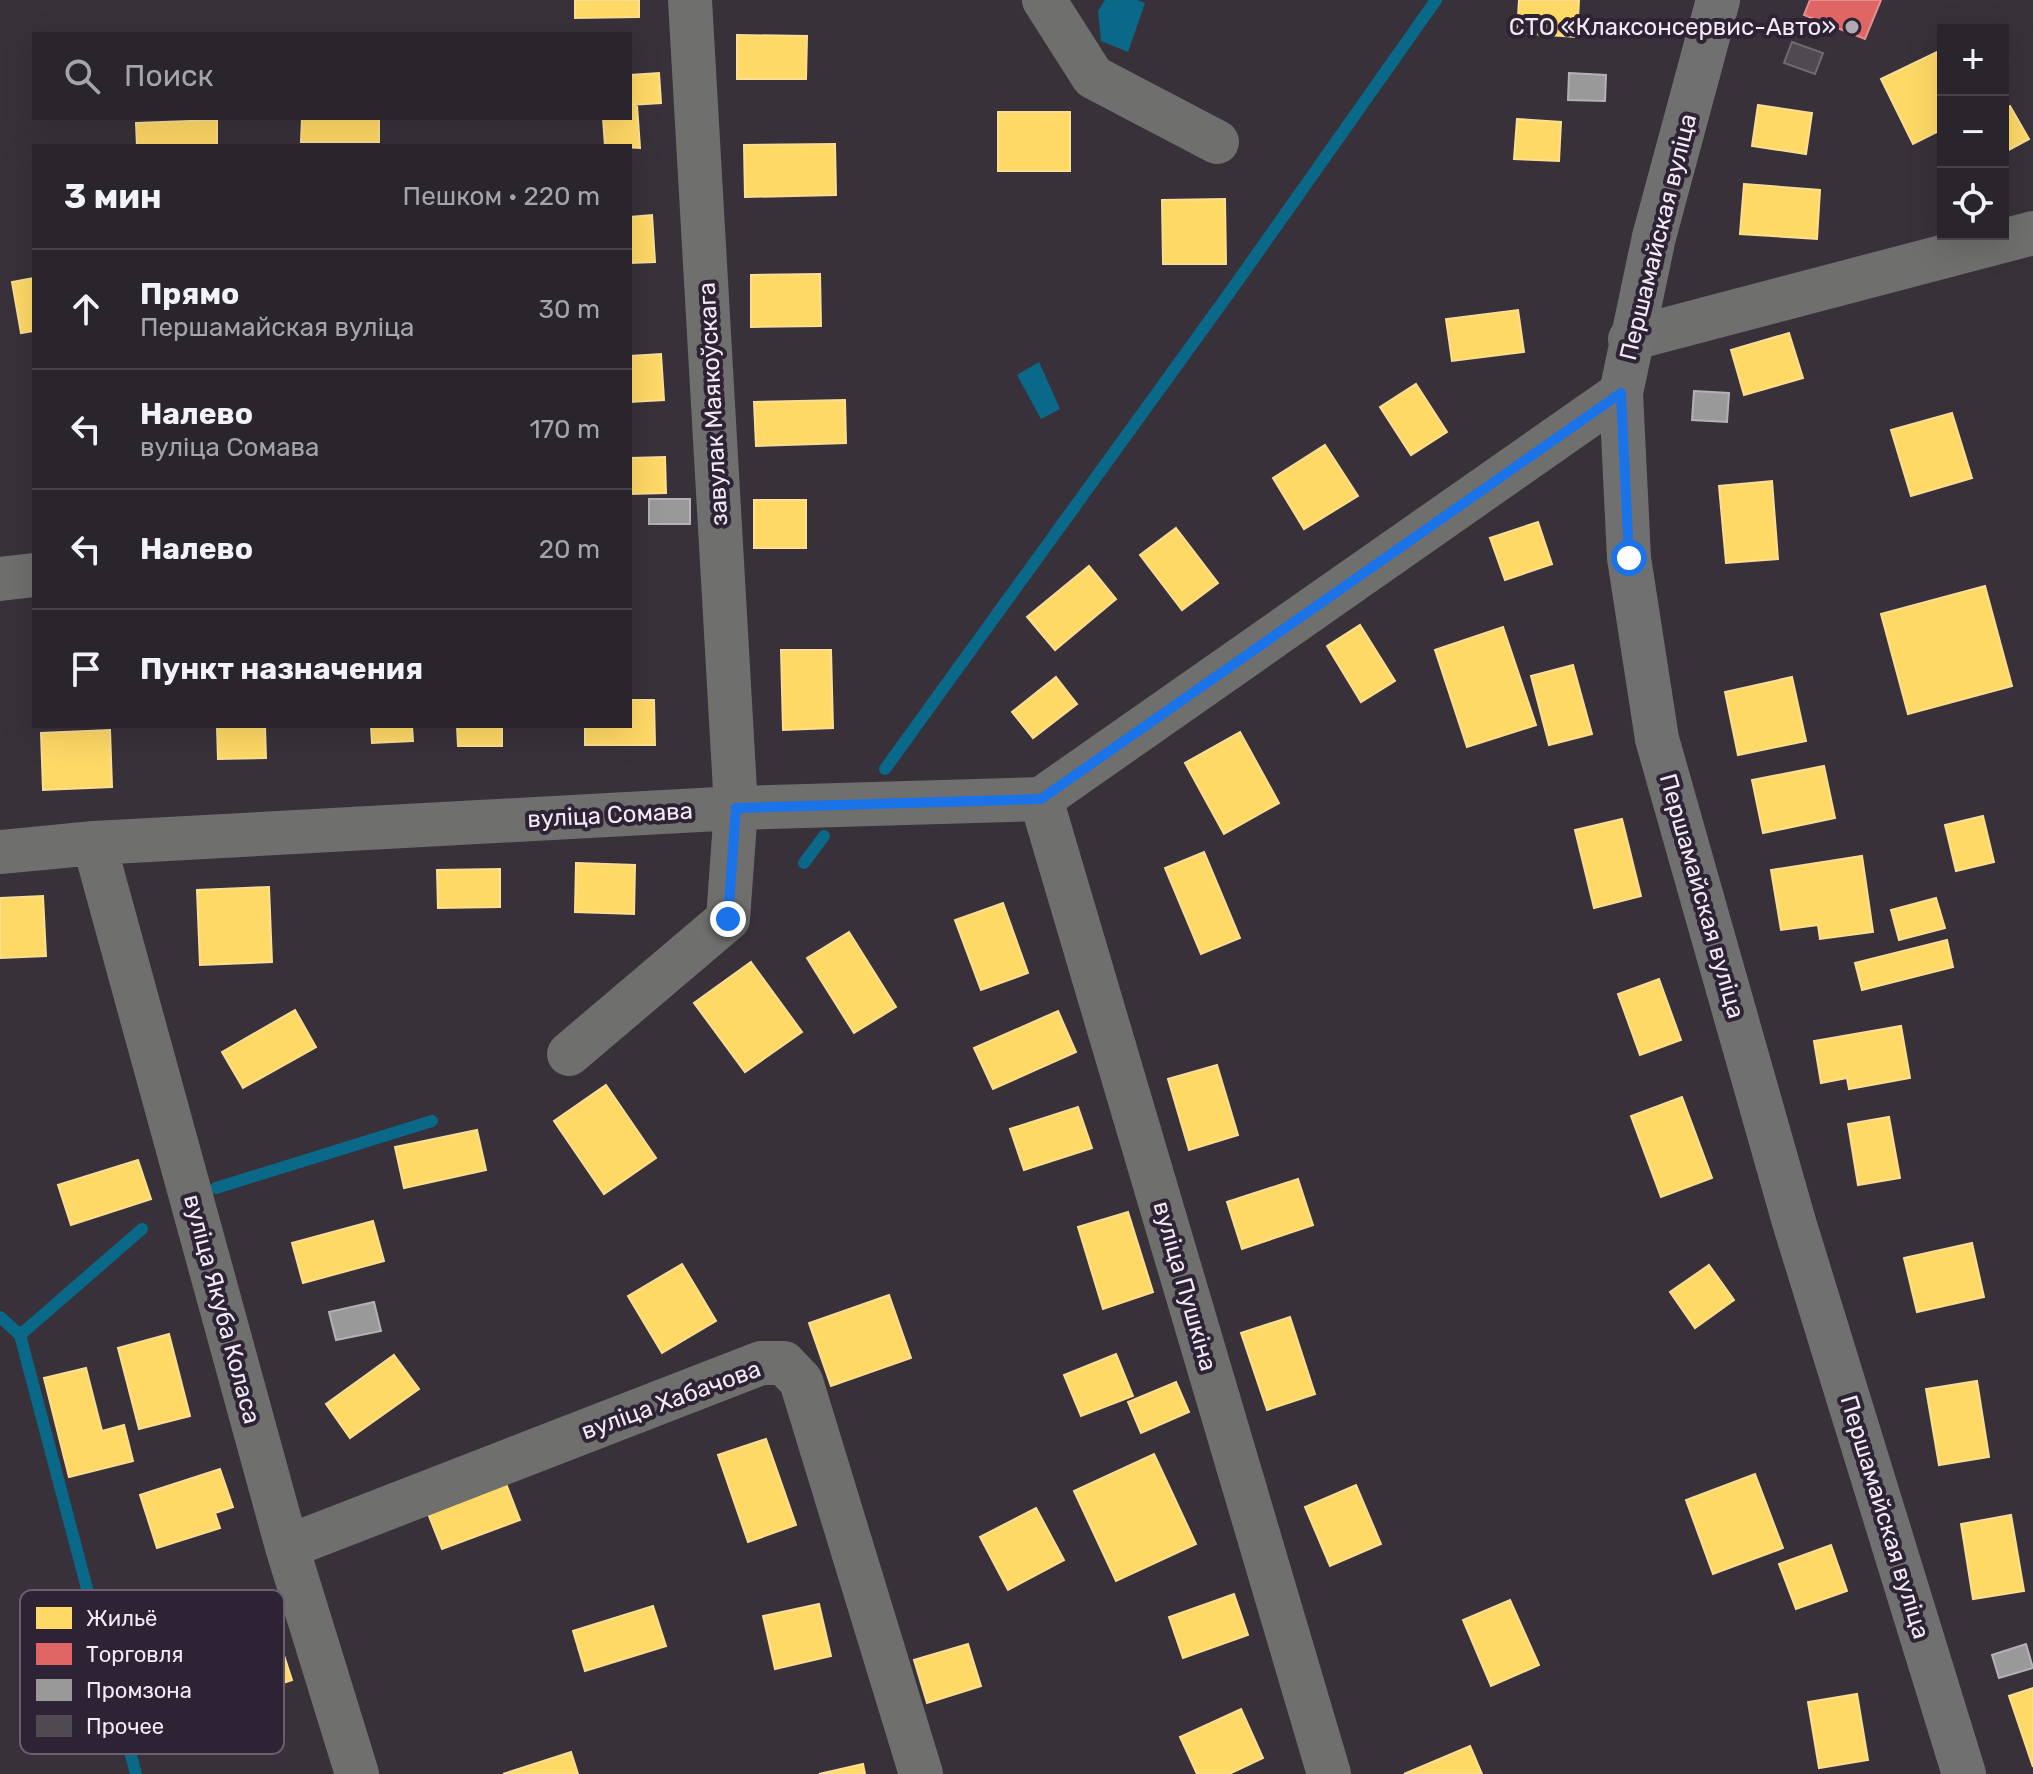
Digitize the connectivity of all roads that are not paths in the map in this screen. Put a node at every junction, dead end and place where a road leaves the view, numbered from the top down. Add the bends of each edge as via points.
1 (690, 0) edge
2 (1044, 0) edge
3 (1718, 0) edge
4 (1217, 142) dead end
5 (2033, 233) edge
6 (1630, 339) junction
7 (1621, 393) junction
8 (32, 575) edge
9 (0, 579) edge
10 (1041, 799) junction
11 (736, 808) junction
12 (94, 843) junction
13 (0, 852) edge
14 (569, 1054) dead end
15 (287, 1547) junction
16 (357, 1774) edge
17 (921, 1774) edge
18 (1329, 1774) edge
19 (1964, 1774) edge

1 - 11 street, завулак Маякоўскага
2 - 4 street via 1093,77
3 - 6 main road, Першамайская вуліца
5 - 6 street
6 - 7 main road, Першамайская вуліца
7 - 10 street
7 - 19 main road, Першамайская вуліца via 1629,558 1657,739 1794,1222
8 - 9 street
10 - 11 street, вуліца Сомава
10 - 18 street, вуліца Пушкіна
11 - 12 street, вуліца Сомава
11 - 14 street, завулак Маякоўскага via 728,919
12 - 13 street, вуліца Сомава
12 - 15 street, вуліца Якуба Коласа
15 - 16 street, вуліца Якуба Коласа
15 - 17 street, вуліца Хабачова via 761,1363 784,1363 801,1381

